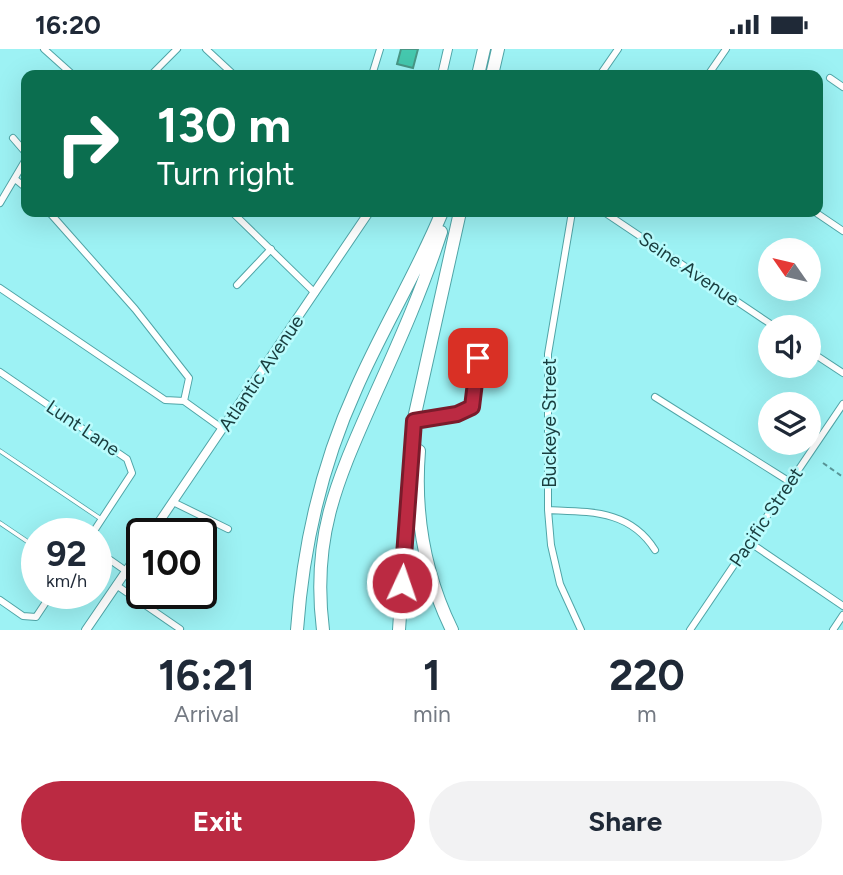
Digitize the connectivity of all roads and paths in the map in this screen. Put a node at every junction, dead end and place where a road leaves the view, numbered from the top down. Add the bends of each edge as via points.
1 (44, 49) edge
2 (177, 49) edge
3 (206, 49) edge
4 (380, 49) edge
5 (448, 49) edge
6 (498, 49) edge
7 (618, 49) edge
8 (726, 49) edge
9 (483, 52) edge
10 (67, 70) edge
11 (156, 70) edge
12 (228, 70) edge
13 (374, 70) edge
14 (443, 70) edge
15 (478, 70) edge
16 (493, 70) edge
17 (603, 70) edge
18 (711, 70) edge
19 (830, 78) dead end
20 (843, 87) edge
21 (13, 138) dead end
22 (21, 147) edge
23 (21, 168) edge
24 (15, 179) junction
25 (21, 184) edge
26 (0, 203) edge
27 (53, 217) edge
28 (237, 217) edge
29 (366, 217) edge
30 (440, 217) edge
31 (446, 217) edge
32 (459, 217) edge
33 (571, 217) edge
34 (611, 217) edge
35 (822, 217) edge
36 (843, 231) edge
37 (271, 249) junction
38 (237, 285) dead end
39 (0, 288) edge
40 (316, 293) junction
41 (758, 316) edge
42 (478, 358) dead end
43 (821, 359) edge
44 (0, 372) edge
45 (843, 373) edge
46 (655, 397) dead end
47 (184, 401) junction
48 (843, 404) edge
49 (417, 421) junction
50 (223, 429) junction
51 (0, 451) edge
52 (823, 463) dead end
53 (843, 477) edge
54 (790, 482) junction
55 (173, 502) junction
56 (548, 510) junction
57 (100, 518) edge
58 (102, 518) edge
59 (162, 518) edge
60 (0, 523) edge
61 (228, 529) dead end
62 (21, 537) edge
63 (749, 542) junction
64 (654, 550) dead end
65 (112, 561) edge
66 (126, 571) joint
67 (116, 585) junction
68 (0, 600) edge
69 (843, 606) edge
70 (41, 609) edge
71 (843, 615) edge
72 (180, 629) edge
73 (86, 630) edge
74 (297, 630) edge
75 (323, 630) edge
76 (399, 630) edge
77 (452, 630) edge
78 (581, 630) edge
79 (690, 630) edge
80 (833, 630) edge

1 - 10 street
2 - 11 street
3 - 12 street
4 - 13 street
5 - 14 street
6 - 16 highway
7 - 17 street
8 - 18 street
9 - 15 highway
19 - 20 street
21 - 22 street
23 - 24 street
24 - 25 street
24 - 26 street
27 - 47 street via 189,378
28 - 37 street
29 - 40 street, Atlantic Avenue
30 - 74 highway via 355,389 324,472 310,526
31 - 75 highway via 421,289 332,494 319,567
32 - 49 highway
33 - 56 street, Buckeye Street via 548,354
34 - 41 street, Seine Avenue
35 - 36 street
37 - 38 street
37 - 40 street
39 - 47 street via 165,400
40 - 50 street, Atlantic Avenue
42 - 49 lane via 472,407
43 - 45 street
44 - 58 street, Lunt Lane via 127,459 132,473
46 - 54 street
47 - 50 street
48 - 54 street, Pacific Street
49 - 76 highway
49 - 77 highway via 420,530 436,593
50 - 55 street, Atlantic Avenue
51 - 57 lane
52 - 53 path
54 - 63 street, Pacific Street
55 - 59 street, Atlantic Avenue
55 - 61 street
56 - 64 street via 600,512 622,518 645,534
56 - 78 street, Buckeye Street via 560,584
60 - 62 lane
63 - 69 street
63 - 79 street, Pacific Street
65 - 66 street
66 - 67 street
67 - 72 street
67 - 73 street
68 - 70 street via 23,616 36,617
71 - 80 street

